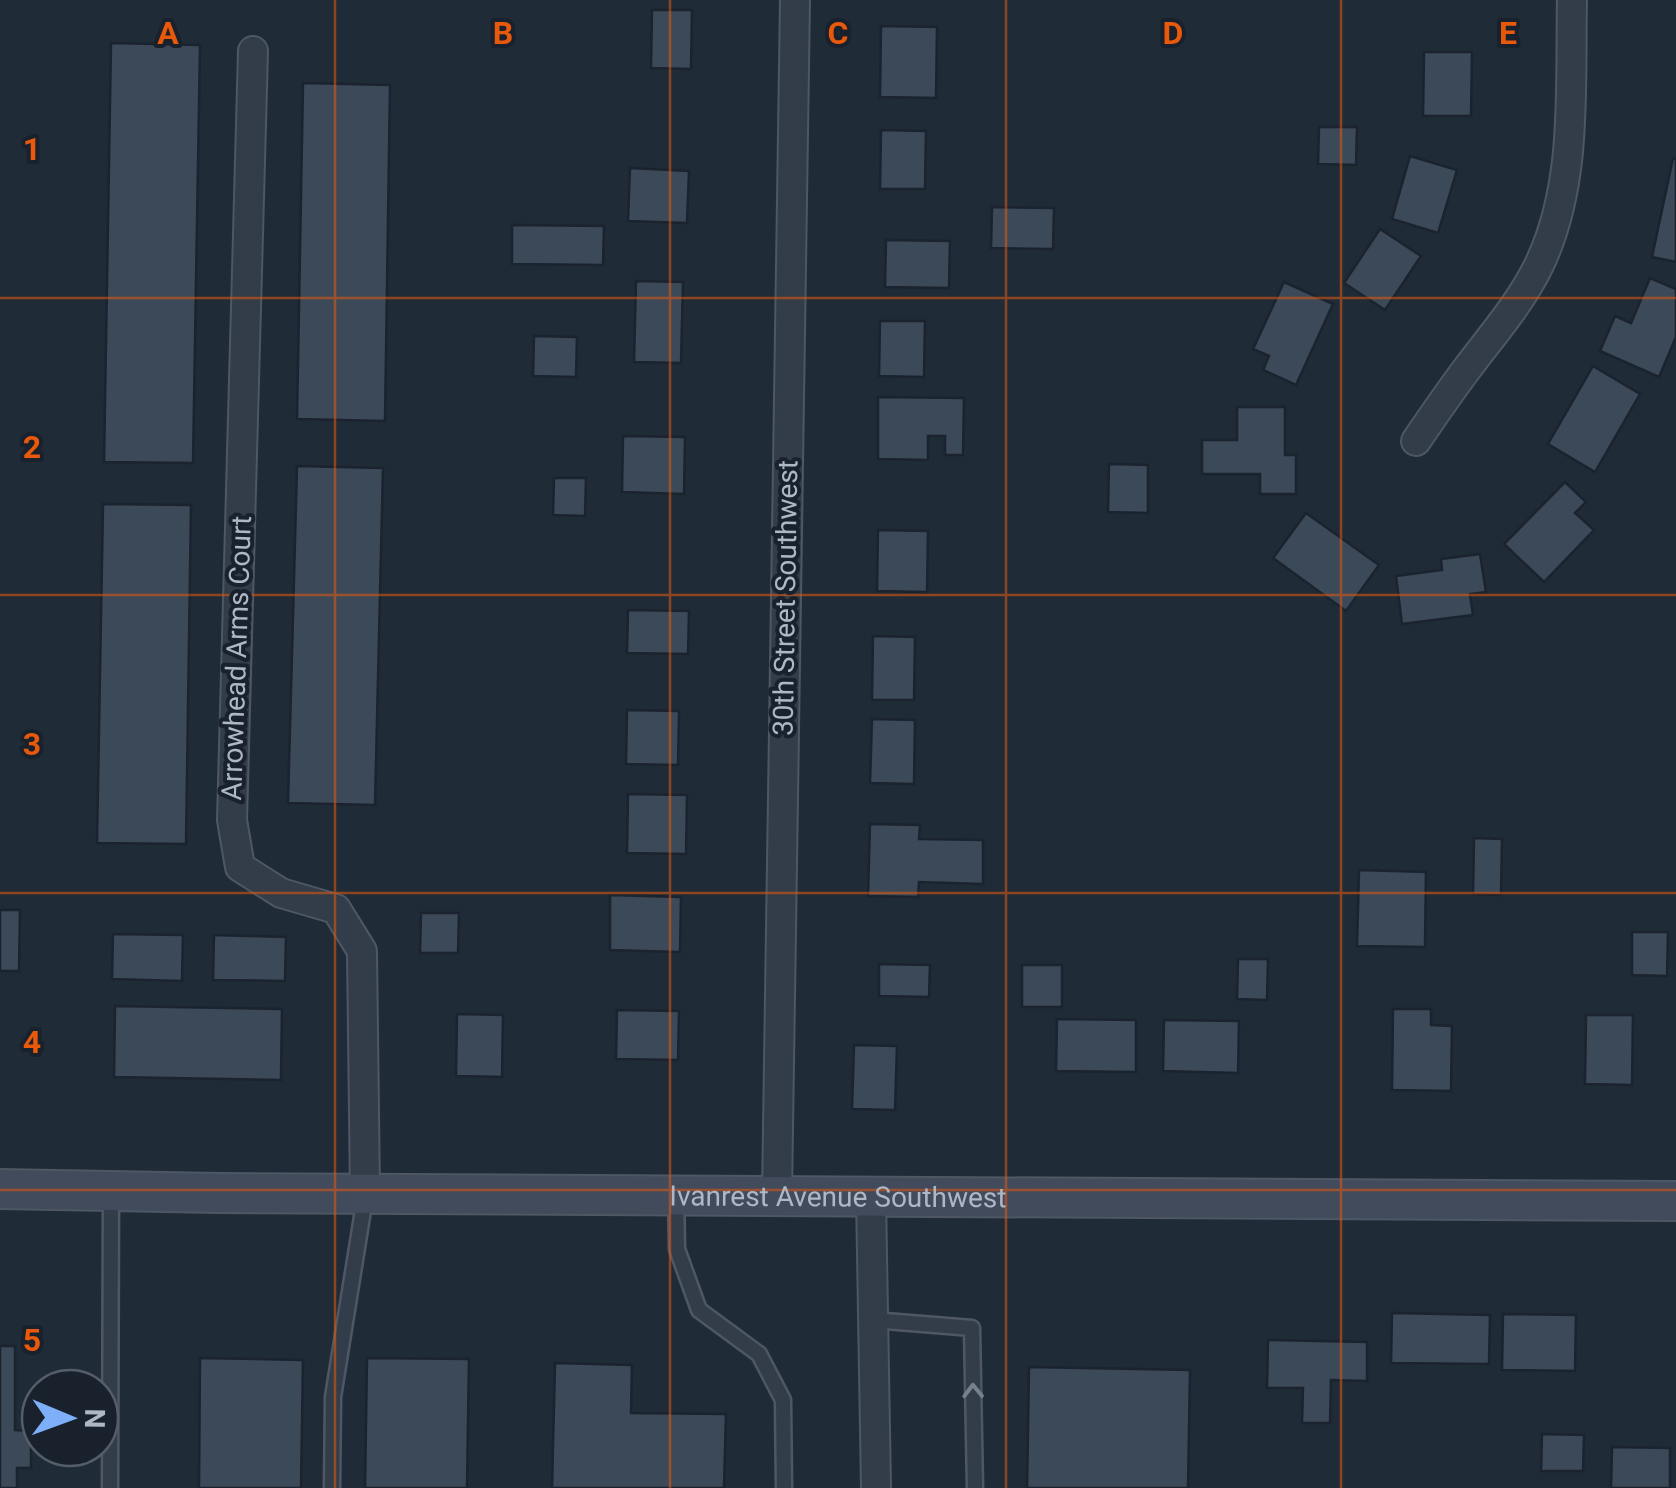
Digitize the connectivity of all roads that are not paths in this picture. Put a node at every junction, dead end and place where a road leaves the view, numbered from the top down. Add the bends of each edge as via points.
1 (795, 0) edge
2 (1572, 0) edge
3 (254, 51) dead end
4 (1416, 440) dead end
5 (0, 1189) edge
6 (112, 1191) junction
7 (365, 1193) junction
8 (676, 1195) junction
9 (777, 1195) junction
10 (871, 1196) junction
11 (1676, 1201) edge
12 (873, 1320) junction
13 (110, 1488) edge
14 (332, 1488) edge
15 (784, 1488) edge
16 (876, 1488) edge
17 (974, 1488) edge

1 - 9 street, 30th Street Southwest
2 - 4 street via 1569,144 1554,227 1515,306
3 - 7 street, Arrowhead Arms Court via 232,820 240,867 281,893 336,909 362,951
5 - 6 street, Ivanrest Avenue Southwest
6 - 7 street, Ivanrest Avenue Southwest
6 - 13 lane
7 - 8 street, Ivanrest Avenue Southwest
7 - 14 lane via 333,1397
8 - 9 street, Ivanrest Avenue Southwest
8 - 15 lane via 677,1249 699,1310 759,1354 783,1400
9 - 10 street, Ivanrest Avenue Southwest
10 - 11 street, Ivanrest Avenue Southwest
10 - 12 street
12 - 16 street
17 -> 12 lane via 972,1328

